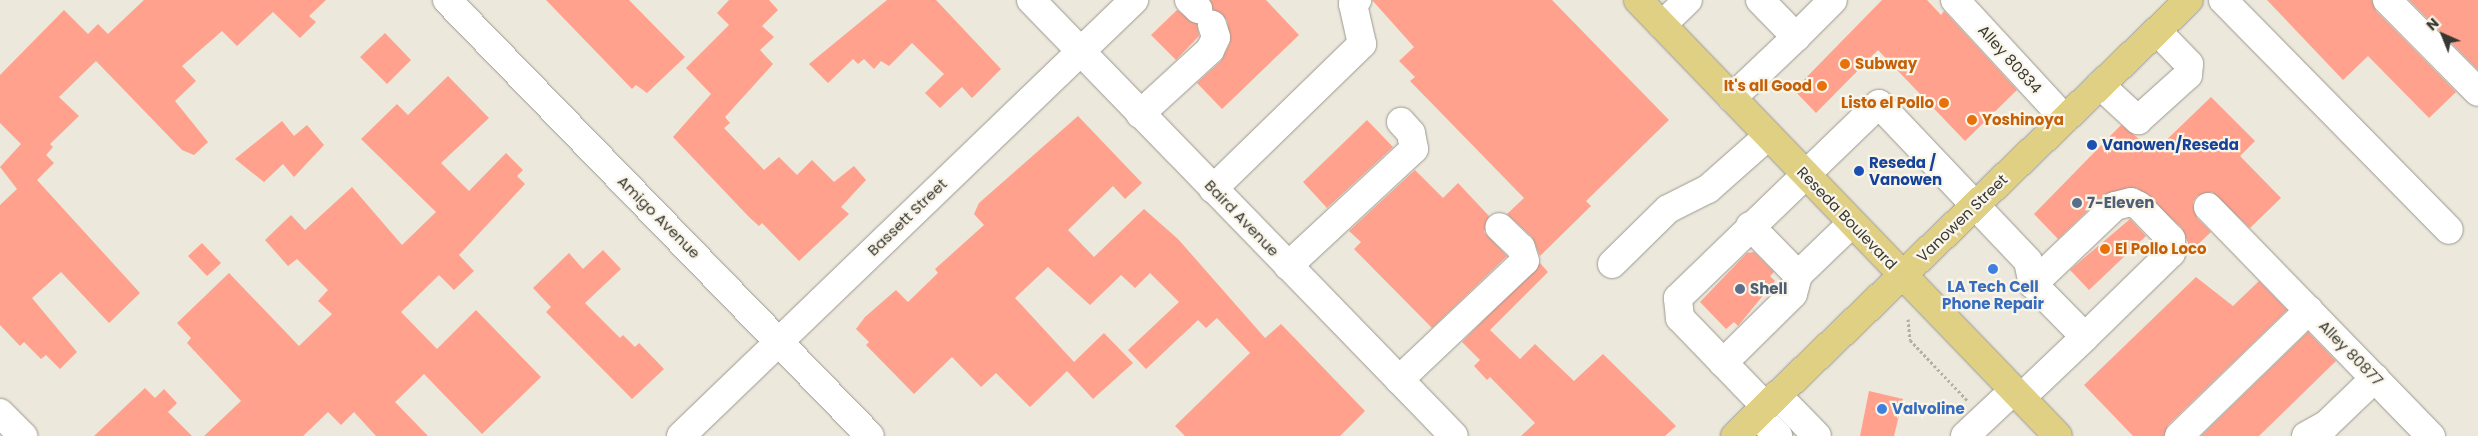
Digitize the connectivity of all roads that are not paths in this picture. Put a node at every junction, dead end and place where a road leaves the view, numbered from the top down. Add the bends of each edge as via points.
1 (447, 0) edge
2 (1031, 0) edge
3 (1134, 0) edge
4 (1357, 0) edge
5 (1638, 0) edge
6 (1688, 0) edge
7 (1760, 0) edge
8 (1833, 0) edge
9 (1955, 0) edge
10 (2189, 0) edge
11 (2223, 0) edge
12 (2387, 0) edge
13 (1200, 11) edge
14 (1662, 25) junction
15 (2157, 31) junction
16 (1796, 37) junction
17 (1079, 52) junction
18 (2100, 85) junction
19 (2478, 92) edge
20 (1732, 98) junction
21 (1140, 114) junction
22 (2065, 119) junction
23 (1401, 122) dead end
24 (1768, 136) junction
25 (1804, 174) junction
26 (1213, 189) junction
27 (1974, 207) junction
28 (2208, 207) dead end
29 (1852, 223) junction
30 (1750, 226) junction
31 (1499, 227) dead end
32 (2449, 230) dead end
33 (1612, 264) dead end
34 (1288, 266) junction
35 (1798, 275) junction
36 (1902, 276) junction
37 (2033, 284) junction
38 (2309, 310) junction
39 (2085, 337) junction
40 (778, 341) junction
41 (1723, 363) junction
42 (2375, 378) junction
43 (1399, 380) junction
44 (2017, 394) junction
45 (1767, 405) junction
46 (0, 413) edge
47 (23, 436) edge
48 (681, 436) edge
49 (870, 436) edge
50 (1454, 436) edge
51 (1735, 436) edge
52 (1778, 436) edge
53 (1817, 436) edge
54 (1965, 436) edge
55 (2058, 436) edge
56 (2179, 436) edge
57 (2306, 436) edge
58 (2431, 436) edge

1 - 40 street, Amigo Avenue
2 - 17 street, Baird Avenue
3 - 17 street, Bassett Street
4 - 26 street via 1354,4 1362,44
5 - 14 main road, Reseda Boulevard
6 - 14 street
7 - 16 street
8 - 16 street
9 - 22 street, Alley 80834
10 - 15 main road, Vanowen Street
11 - 32 street
12 - 19 street
13 - 21 street via 1216,37 1210,50
14 - 20 main road, Reseda Boulevard
15 - 18 main road, Vanowen Street
15 - 18 street via 2189,64 2188,75 2138,120
16 - 20 street
17 - 21 street, Baird Avenue
17 - 40 street, Bassett Street
18 - 22 main road, Vanowen Street
20 - 24 main road, Reseda Boulevard
21 - 26 street, Baird Avenue
22 - 27 main road, Vanowen Street
23 - 34 street via 1411,133 1414,149
24 - 25 main road, Reseda Boulevard
24 - 33 street via 1708,189 1668,210
25 - 27 street via 1879,104
25 - 29 main road, Reseda Boulevard
25 - 30 street
26 - 34 street, Baird Avenue
27 - 36 main road, Vanowen Street
27 - 37 street via 2028,261
28 - 38 street, Alley 80877
29 - 35 street
29 - 36 main road, Reseda Boulevard
30 - 35 street
30 - 41 street via 1678,298 1680,318
31 - 43 street via 1521,248 1525,261
34 - 43 street, Baird Avenue
35 - 41 street via 1794,294
36 - 44 main road, Reseda Boulevard
36 - 45 main road, Vanowen Street
37 - 39 street
37 - 39 street via 2115,206 2131,202 2138,206 2171,239 2171,253
38 - 42 street, Alley 80877
38 - 56 street
39 - 44 street
40 - 48 street, Bassett Street
40 - 49 street, Amigo Avenue
41 - 45 street
42 - 57 street via 2326,426
42 - 58 street, Alley 80877
43 - 50 street, Baird Avenue
44 - 54 street
44 - 55 main road, Reseda Boulevard
45 - 51 main road, Vanowen Street
45 - 52 street
45 - 53 street
46 - 47 street

